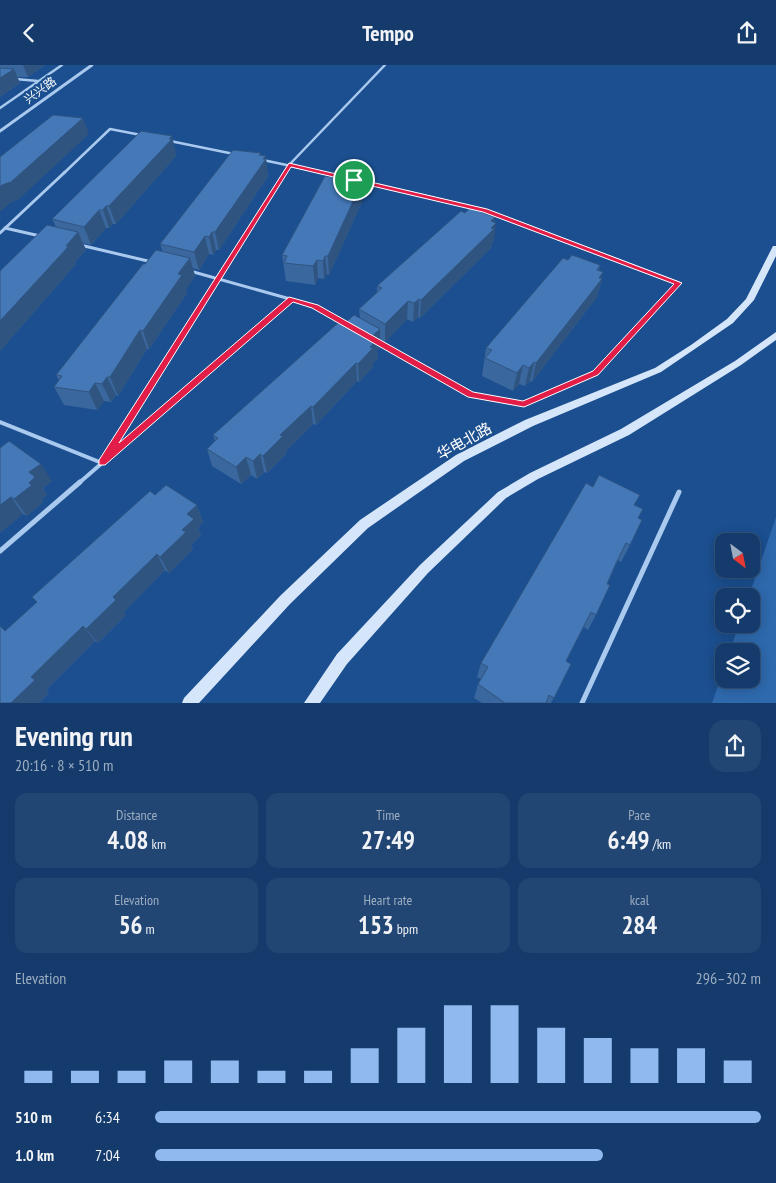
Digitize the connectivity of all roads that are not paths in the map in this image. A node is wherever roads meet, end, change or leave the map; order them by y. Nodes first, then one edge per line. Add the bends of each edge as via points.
1 (62, 65) edge
2 (92, 65) edge
3 (385, 65) edge
4 (9, 79) edge
5 (38, 81) junction
6 (0, 108) edge
7 (0, 131) edge
8 (148, 136) edge
9 (167, 140) edge
10 (242, 155) edge
11 (261, 159) edge
12 (289, 165) junction
13 (336, 176) edge
14 (354, 180) edge
15 (5, 228) junction
16 (0, 233) edge
17 (44, 237) edge
18 (73, 244) edge
19 (776, 248) edge
20 (160, 264) edge
21 (190, 271) dead end
22 (219, 278) junction
23 (291, 299) junction
24 (350, 326) edge
25 (776, 335) edge
26 (376, 341) edge
27 (0, 422) edge
28 (102, 463) junction
29 (679, 492) dead end
30 (0, 551) edge
31 (189, 703) edge
32 (310, 703) edge
33 (582, 703) edge

1 - 5 lane
2 - 7 street, 兴兴路
3 - 12 lane
4 - 5 lane
5 - 6 lane
8 - 15 lane via 110,129
9 - 10 lane
11 - 12 lane
12 - 13 lane
12 - 22 lane
14 - 26 lane via 485,210 679,283 596,373 524,404 471,395
15 - 16 lane
15 - 17 lane
18 - 20 lane
19 - 31 main road, 华电北路 via 750,300 730,321 694,347 658,370 529,423 460,458 364,524 285,600
21 - 22 lane
22 - 23 lane
22 - 28 lane
23 - 24 lane via 315,306
23 - 28 lane
25 - 32 main road via 738,363 625,432 502,495 424,569 342,659
27 - 28 lane
28 - 30 lane
29 - 33 lane

